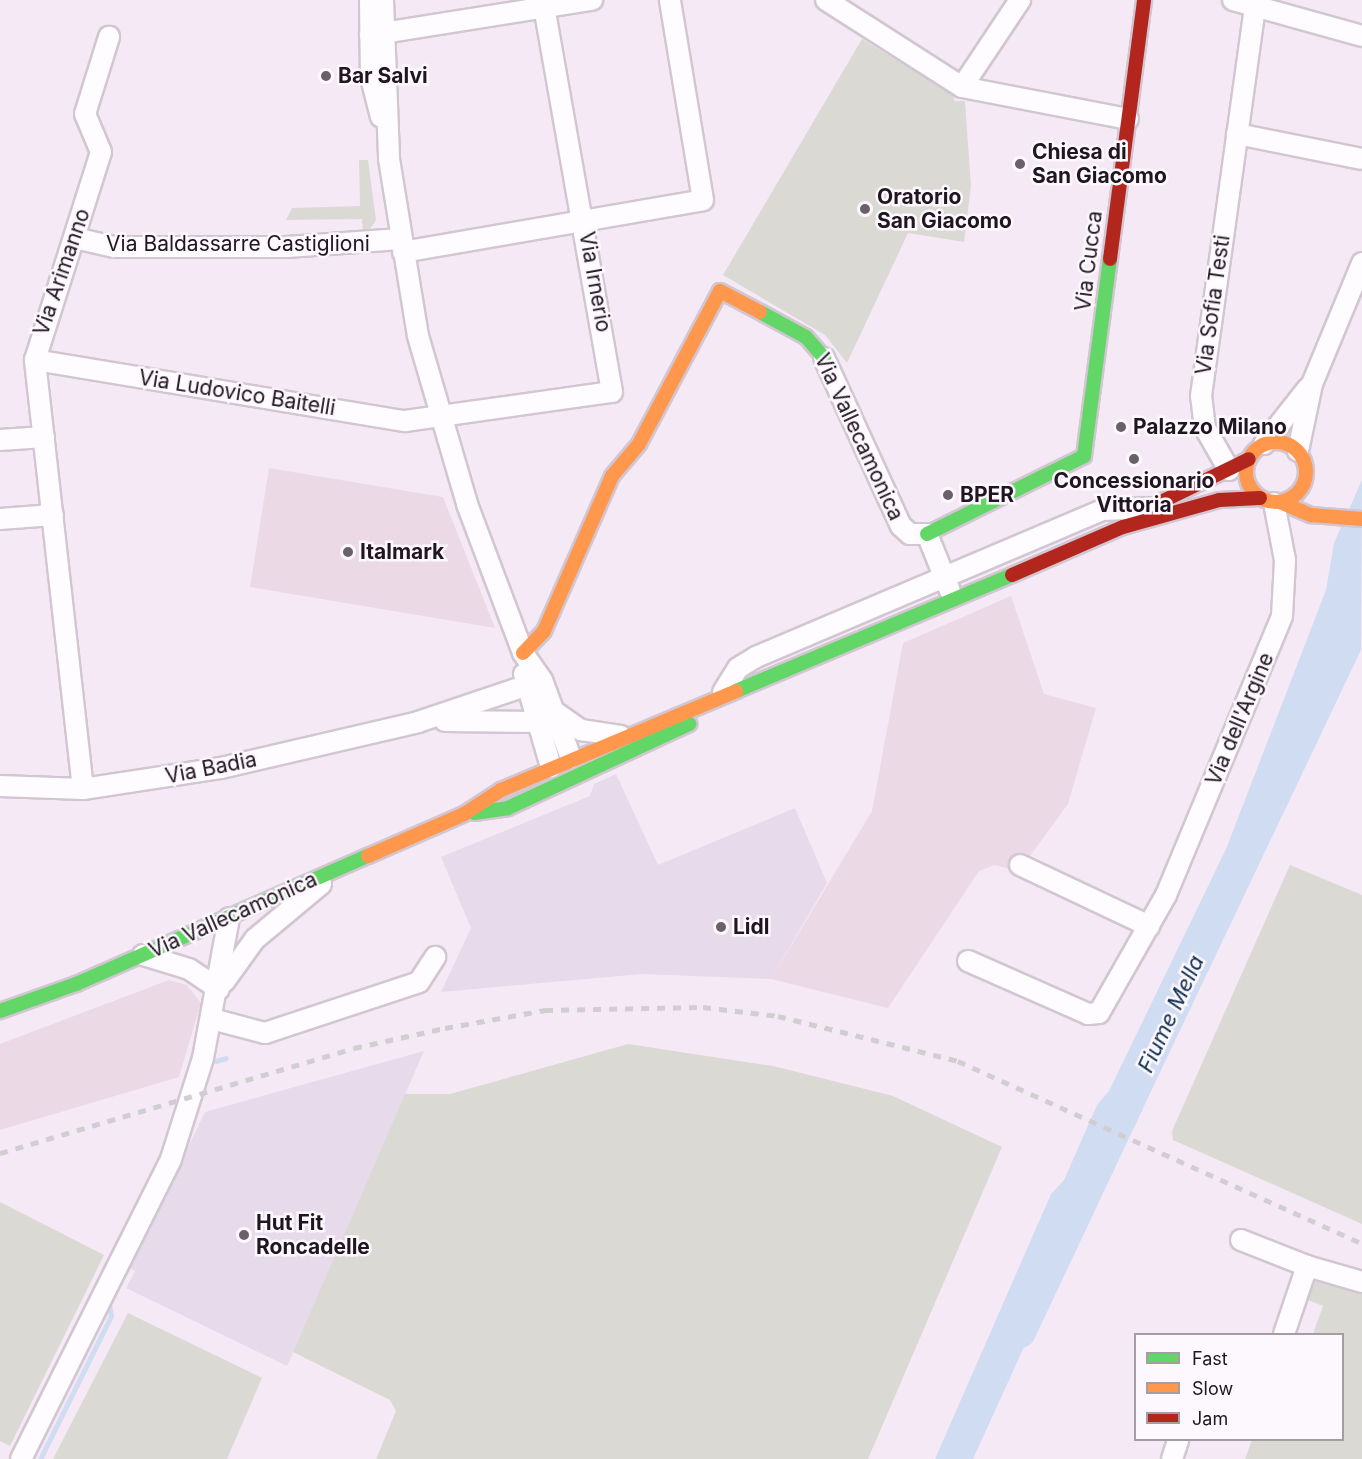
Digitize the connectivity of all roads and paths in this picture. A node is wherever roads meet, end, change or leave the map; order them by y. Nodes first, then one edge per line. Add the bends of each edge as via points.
1 (370, 0) edge
2 (383, 0) edge
3 (592, 0) edge
4 (670, 0) edge
5 (826, 0) edge
6 (1020, 0) edge
7 (1144, 0) edge
8 (1233, 0) edge
9 (1256, 3) edge
10 (544, 4) edge
11 (377, 35) junction
12 (1362, 36) edge
13 (109, 37) dead end
14 (962, 87) junction
15 (1128, 119) junction
16 (1237, 134) junction
17 (1362, 159) edge
18 (584, 222) junction
19 (75, 238) junction
20 (402, 246) junction
21 (1362, 263) edge
22 (824, 358) joint
23 (35, 360) junction
24 (1312, 384) junction
25 (440, 419) junction
26 (44, 437) junction
27 (0, 440) edge
28 (1264, 444) junction
29 (1298, 451) junction
30 (1084, 456) joint
31 (1249, 459) junction
32 (1229, 470) junction
33 (1306, 480) junction
34 (1271, 501) junction
35 (1152, 508) junction
36 (54, 515) junction
37 (1357, 518) edge
38 (0, 519) edge
39 (1123, 527) junction
40 (927, 534) junction
41 (945, 579) junction
42 (954, 600) junction
43 (524, 653) junction
44 (795, 668) junction
45 (525, 686) junction
46 (723, 692) junction
47 (554, 711) junction
48 (418, 722) junction
49 (536, 722) junction
50 (621, 736) junction
51 (572, 758) junction
52 (551, 767) junction
53 (578, 779) junction
54 (0, 786) edge
55 (558, 787) junction
56 (83, 789) junction
57 (464, 814) junction
58 (347, 864) junction
59 (1020, 865) dead end
60 (230, 918) junction
61 (1149, 926) junction
62 (143, 955) junction
63 (435, 957) dead end
64 (968, 961) dead end
65 (219, 989) junction
66 (0, 1011) edge
67 (212, 1019) junction
68 (1241, 1240) dead end
69 (1307, 1266) junction
70 (1362, 1282) edge
71 (1285, 1333) edge
72 (1178, 1441) edge
73 (21, 1459) edge
74 (1172, 1459) edge

1 - 11 street
2 - 11 street
3 - 10 street
4 - 18 street, Via Baldassarre Castiglioni via 703,200
5 - 14 street
6 - 14 street
7 - 15 main road, Via Cucca
8 - 9 street
9 - 12 street
9 - 16 street, Via Sofia Testi
10 - 11 street
10 - 18 street, Via Irnerio
11 - 20 street
13 - 19 street, Via Arimanno via 85,114 101,152
14 - 15 street
15 - 30 main road, Via Cucca
16 - 17 street
16 - 32 street, Via Sofia Testi via 1200,404 1205,428
18 - 20 street, Via Baldassarre Castiglioni
18 - 25 street, Via Irnerio via 614,390
19 - 20 street, Via Baldassarre Castiglioni via 137,247
19 - 23 street, Via Arimanno
20 - 25 street
21 - 24 street
22 - 40 street, Via Vallecamonica via 901,526 910,534
22 - 43 main road, Via Vallecamonica via 806,337 722,290 672,375 639,444 612,476 544,631
23 - 25 street, Via Ludovico Baitelli via 405,421
23 - 26 street, Via Arimanno
24 - 28 street
24 - 29 street
25 - 43 street
26 - 27 street
26 - 36 street, Via Arimanno
28 - 29 main road via 1282,442
28 - 31 main road
29 - 33 main road
30 - 40 main road, Via Vallecamonica
31 - 32 main road, Via Vallecamonica
31 - 34 main road via 1246,476
32 - 35 main road, Via Vallecamonica
33 - 34 main road via 1296,495
33 - 37 main road via 1320,496
34 - 37 main road via 1311,515
34 - 39 main road, Via Vallecamonica via 1219,500
34 - 61 street, Via dell'Argine via 1285,560 1282,616 1256,688
35 - 39 main road, Via Vallecamonica
35 - 41 street, Via Vallecamonica via 1102,510
36 - 38 street
36 - 56 street, Via Arimanno
39 - 42 main road, Via Vallecamonica
40 - 41 street, Via Vallecamonica
41 - 42 street, Via Vallecamonica
41 - 46 street, Via Vallecamonica via 756,657 738,668
42 - 44 main road, Via Vallecamonica
43 - 45 street
43 - 47 street
44 - 46 main road, Via Vallecamonica
44 - 53 main road, Via Vallecamonica
45 - 48 street, Via Badia
45 - 49 street
46 - 50 main road, Via Vallecamonica
47 - 50 street via 581,730
47 - 51 street
48 - 49 street, Via Badia
48 - 56 street, Via Badia via 221,768
49 - 52 street
50 - 51 main road, Via Vallecamonica
51 - 52 main road, Via Vallecamonica
51 - 53 main road
52 - 55 main road
52 - 57 main road, Via Vallecamonica
53 - 55 main road, Via Vallecamonica
54 - 56 street, Via Badia
55 - 57 main road, Via Vallecamonica via 508,808
57 - 58 main road, Via Vallecamonica
58 - 60 main road, Via Vallecamonica
58 - 65 street via 255,939
59 - 61 street
60 - 62 main road, Via Vallecamonica
60 - 65 street
61 - 64 street, Via dell'Argine via 1100,1013 1088,1014
62 - 65 street via 189,969
62 - 66 main road, Via Vallecamonica
63 - 67 street via 419,982 265,1034
65 - 67 street
67 - 73 street via 171,1159
68 - 69 street
69 - 70 street
69 - 71 street
72 - 74 street

